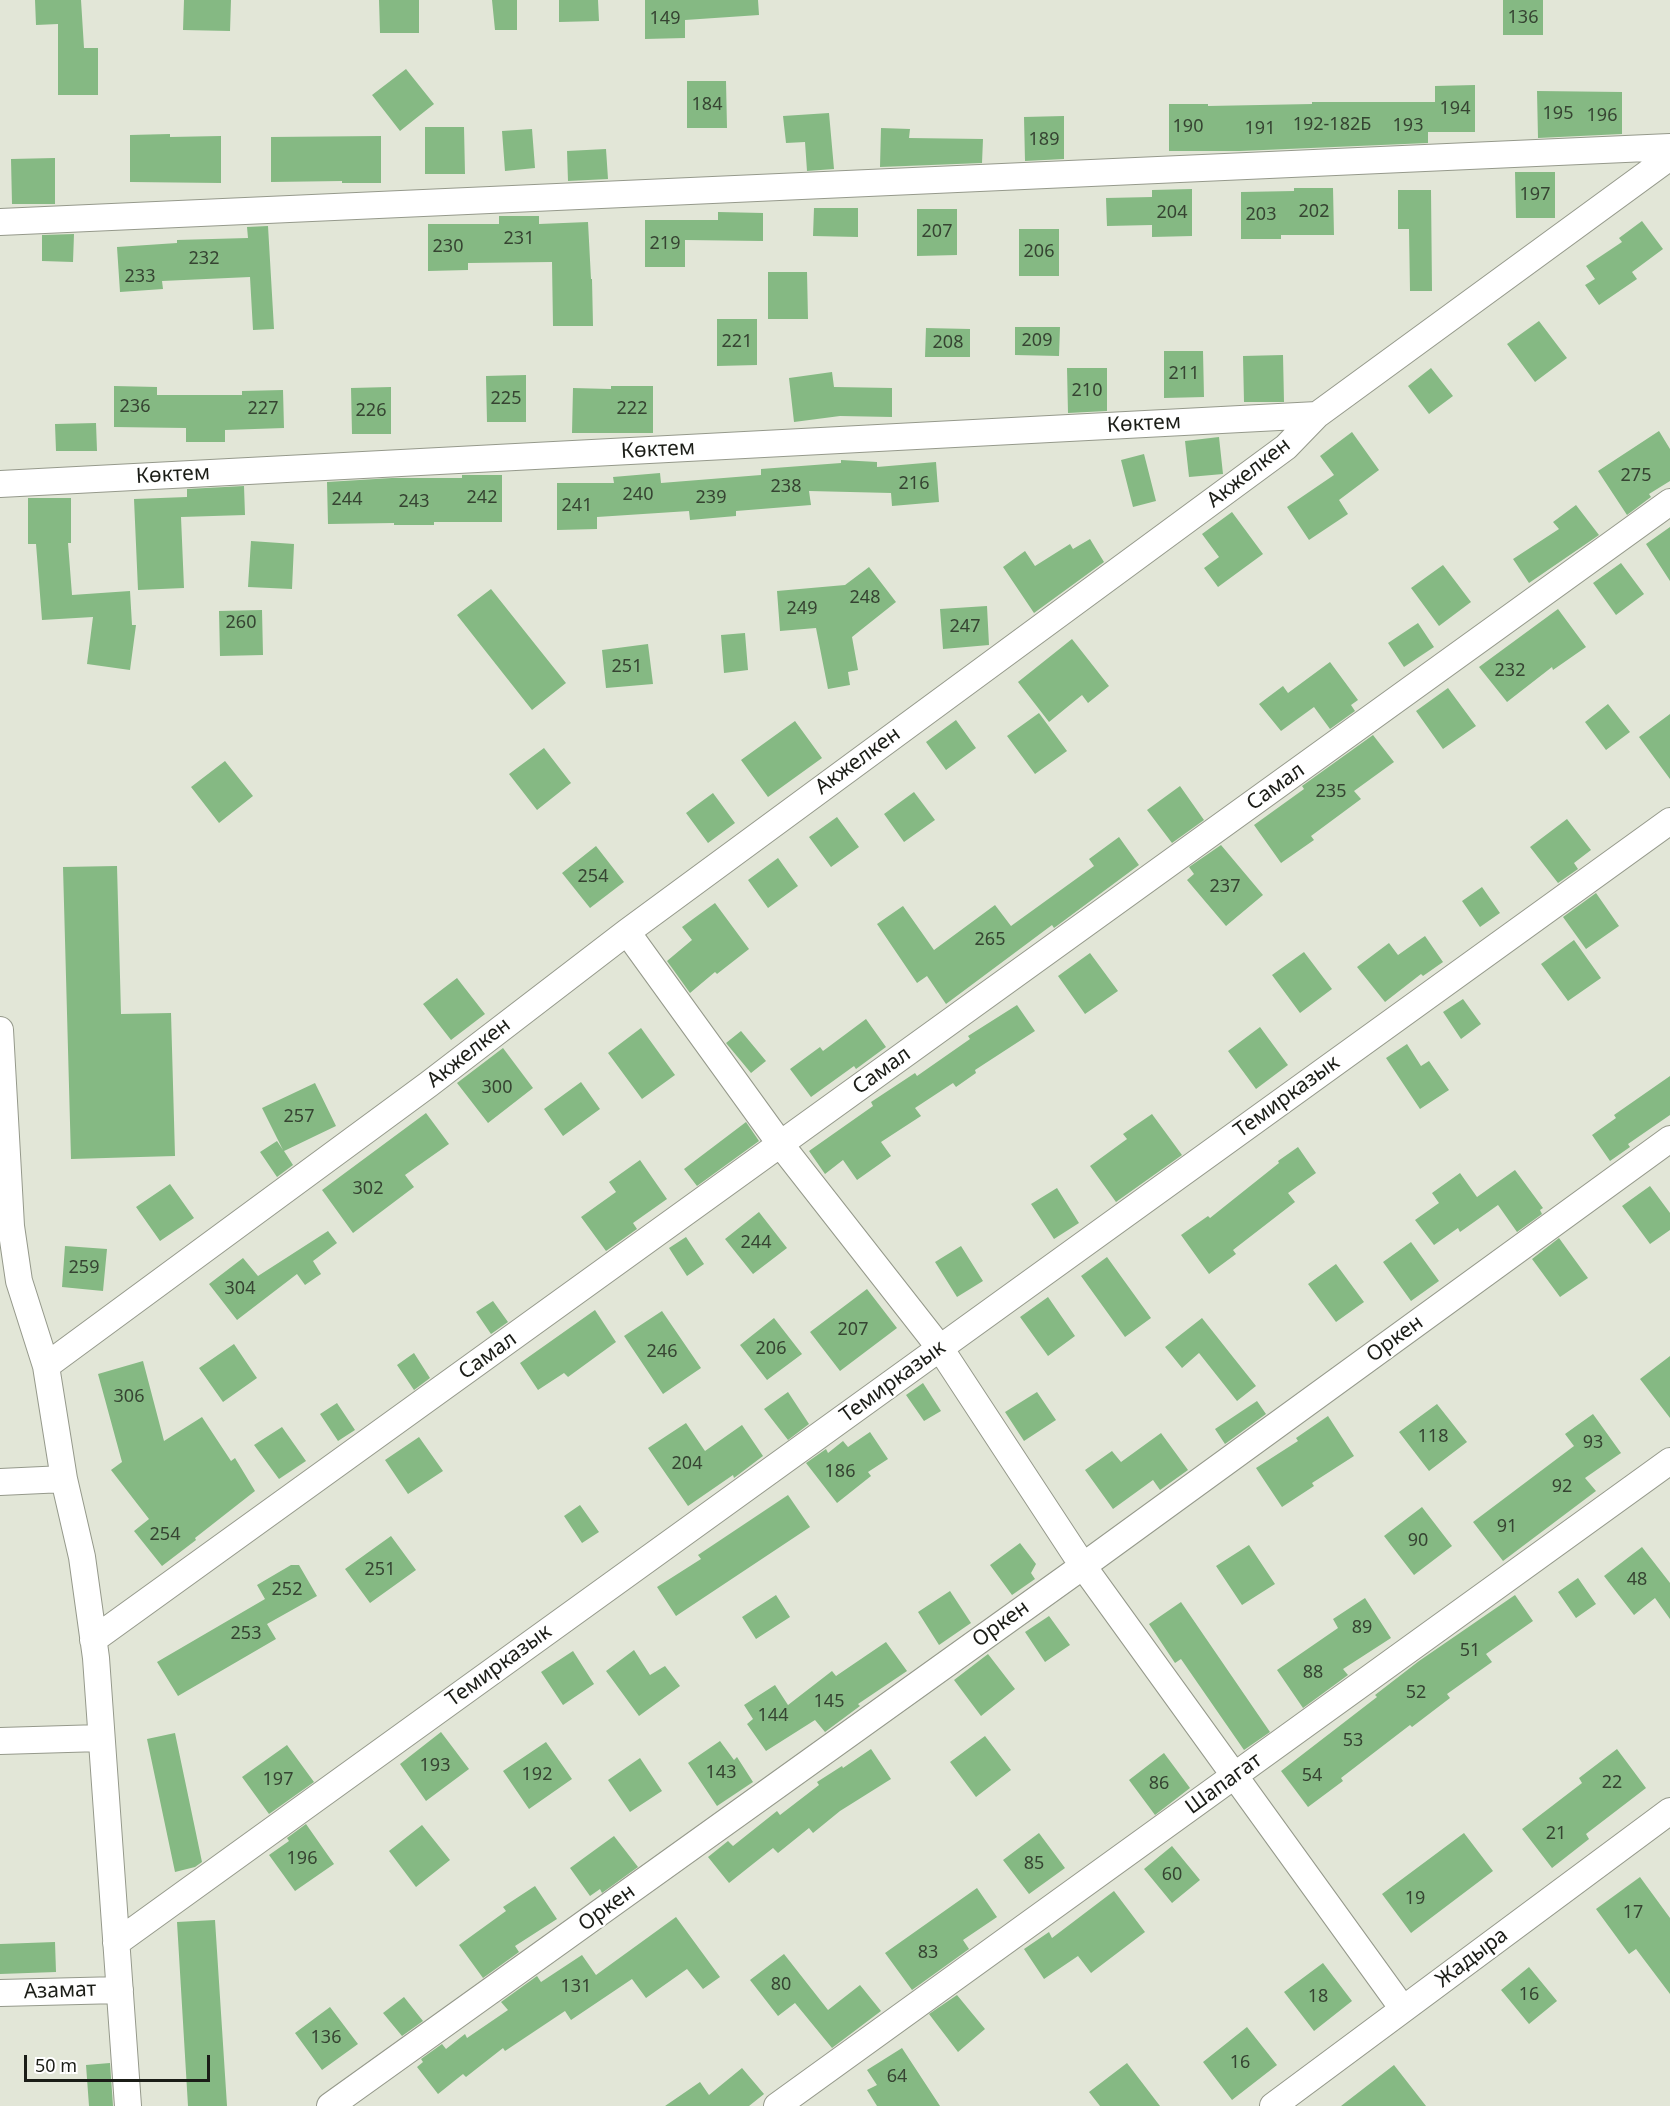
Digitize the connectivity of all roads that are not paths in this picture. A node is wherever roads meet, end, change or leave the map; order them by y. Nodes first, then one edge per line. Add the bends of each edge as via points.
1 (1670, 147) edge
2 (1670, 157) edge
3 (0, 222) edge
4 (1317, 415) junction
5 (0, 484) edge
6 (1670, 502) edge
7 (1670, 821) edge
8 (627, 932) junction
9 (0, 1030) edge
10 (1670, 1139) edge
11 (780, 1145) junction
12 (6, 1227) edge
13 (940, 1348) junction
14 (46, 1366) junction
15 (1670, 1461) edge
16 (64, 1479) junction
17 (0, 1482) edge
18 (1083, 1566) junction
19 (93, 1640) junction
20 (101, 1738) junction
21 (0, 1741) edge
22 (1235, 1776) junction
23 (1670, 1811) edge
24 (116, 1943) junction
25 (120, 1990) junction
26 (0, 1993) edge
27 (1403, 2009) junction
28 (128, 2106) edge
29 (330, 2106) edge
30 (777, 2106) edge
31 (1273, 2106) edge

1 - 3 street
2 - 4 street, Акжелкен
4 - 5 street, Көктем
4 - 8 street, Акжелкен via 1286,447
6 - 11 street, Самал
7 - 13 street, Темирказык
8 - 11 street
8 - 14 street, Акжелкен via 429,1084
9 - 12 street
10 - 18 street, Оркен
11 - 13 street
11 - 19 street, Самал
12 - 14 street
13 - 18 street
13 - 24 street, Темирказык
14 - 16 street
15 - 22 street, Шапагат
16 - 17 street
16 - 19 street via 82,1557
18 - 22 street
18 - 29 street, Оркен
19 - 20 street
20 - 21 street
20 - 24 street
22 - 27 street
22 - 30 street, Шапагат
23 - 27 street, Жадыра
24 - 25 street
25 - 26 street, Азамат
25 - 28 street
27 - 31 street, Жадыра

